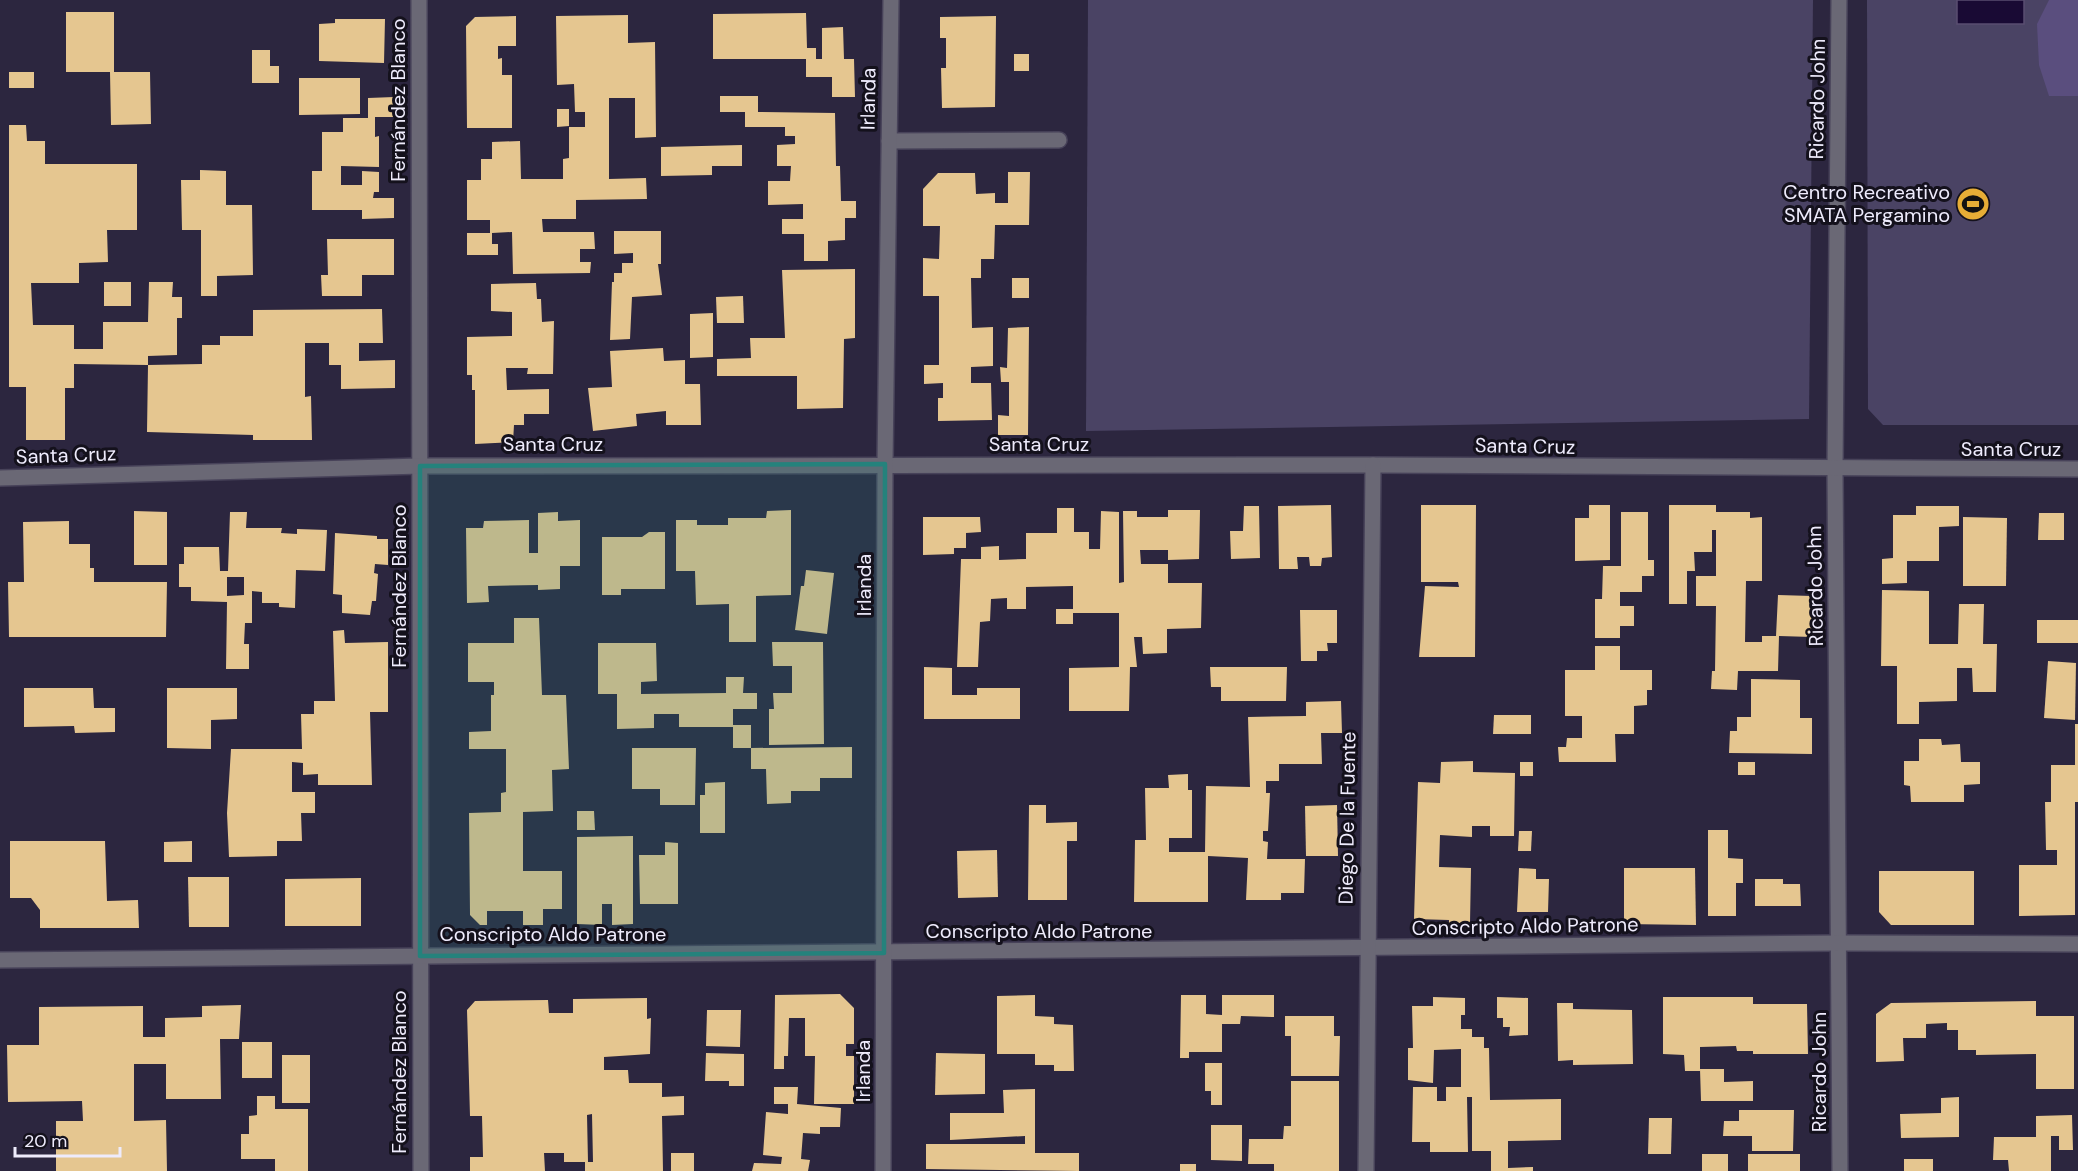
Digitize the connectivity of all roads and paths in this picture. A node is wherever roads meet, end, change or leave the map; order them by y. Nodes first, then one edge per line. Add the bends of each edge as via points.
1 (419, 0) edge
2 (891, 0) edge
3 (1839, 0) edge
4 (1059, 140) dead end
5 (889, 141) junction
6 (885, 464) junction
7 (1373, 465) junction
8 (420, 466) junction
9 (2078, 469) edge
10 (1835, 470) junction
11 (0, 478) edge
12 (1840, 944) junction
13 (2078, 944) edge
14 (1366, 949) junction
15 (884, 953) junction
16 (420, 956) junction
17 (0, 960) edge
18 (421, 1171) edge
19 (883, 1171) edge
20 (1366, 1171) edge
21 (1840, 1171) edge

1 - 8 street, Fernández Blanco
2 - 5 street, Irlanda
3 - 10 street, Ricardo John
4 - 5 street
5 - 6 street, Irlanda
6 - 7 street, Santa Cruz
6 - 8 street, Santa Cruz
6 - 15 street, Irlanda
7 - 10 street, Santa Cruz
7 - 14 street, Diego De la Fuente
8 - 11 street, Santa Cruz
8 - 16 street, Fernández Blanco
9 - 10 street, Santa Cruz
10 - 12 street, Ricardo John
12 - 13 street, Conscripto Aldo Patrone
12 - 14 street, Conscripto Aldo Patrone
12 - 21 street, Ricardo John
14 - 15 street, Conscripto Aldo Patrone
14 - 20 street, Diego De la Fuente
15 - 16 street, Conscripto Aldo Patrone
15 - 19 street, Irlanda
16 - 17 street, Conscripto Aldo Patrone
16 - 18 street, Fernández Blanco

